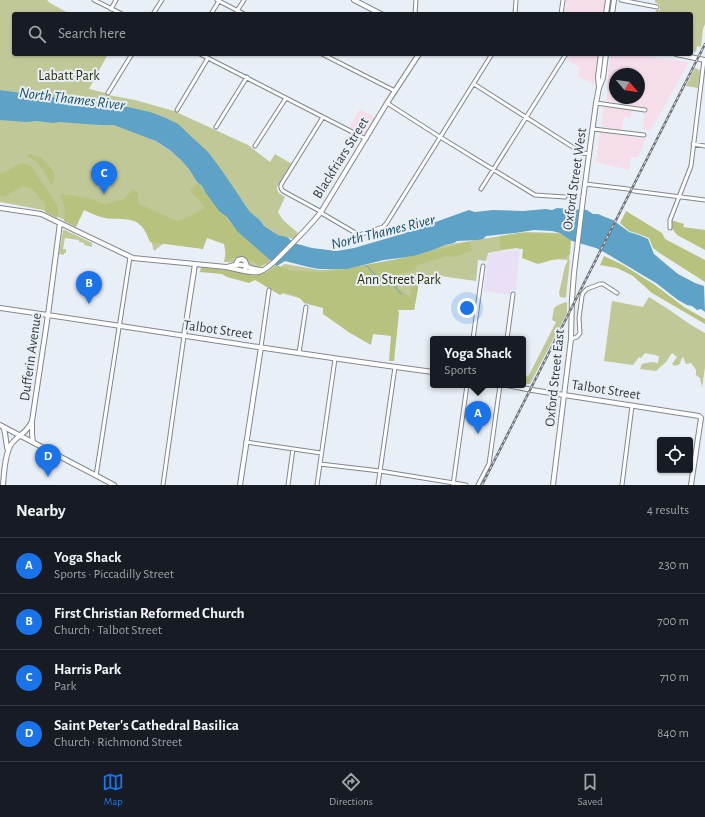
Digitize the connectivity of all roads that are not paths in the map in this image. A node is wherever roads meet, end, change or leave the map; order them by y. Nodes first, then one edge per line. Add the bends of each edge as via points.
1 (94, 0) edge
2 (116, 0) edge
3 (162, 0) edge
4 (218, 0) edge
5 (244, 0) edge
6 (416, 0) edge
7 (516, 0) edge
8 (563, 0) edge
9 (608, 0) edge
10 (614, 0) edge
11 (621, 0) edge
12 (356, 1) edge
13 (657, 7) dead end
14 (111, 9) junction
15 (238, 11) joint
16 (118, 12) edge
17 (154, 12) edge
18 (212, 12) edge
19 (377, 12) edge
20 (415, 12) edge
21 (514, 12) edge
22 (561, 12) edge
23 (606, 12) edge
24 (612, 12) edge
25 (131, 56) edge
26 (204, 56) edge
27 (326, 56) edge
28 (418, 56) edge
29 (491, 56) edge
30 (565, 56) edge
31 (601, 56) edge
32 (606, 56) edge
33 (686, 56) edge
34 (208, 58) junction
35 (705, 60) edge
36 (247, 77) junction
37 (474, 84) junction
38 (599, 88) junction
39 (395, 91) junction
40 (108, 93) dead end
41 (286, 98) junction
42 (596, 103) junction
43 (387, 104) junction
44 (177, 110) dead end
45 (645, 110) dead end
46 (323, 117) junction
47 (527, 117) junction
48 (216, 127) dead end
49 (593, 129) junction
50 (644, 135) dead end
51 (440, 137) junction
52 (366, 139) junction
53 (693, 144) junction
54 (255, 146) dead end
55 (705, 146) edge
56 (589, 154) junction
57 (493, 169) junction
58 (585, 184) junction
59 (480, 189) dead end
60 (565, 197) dead end
61 (679, 197) junction
62 (705, 200) edge
63 (0, 208) edge
64 (321, 212) junction
65 (60, 223) junction
66 (670, 228) dead end
67 (130, 257) junction
68 (195, 264) junction
69 (247, 266) junction
70 (483, 266) dead end
71 (226, 267) junction
72 (263, 270) junction
73 (244, 271) junction
74 (574, 273) joint
75 (269, 290) dead end
76 (617, 293) dead end
77 (513, 294) dead end
78 (306, 307) dead end
79 (0, 308) edge
80 (48, 315) junction
81 (119, 326) junction
82 (184, 336) junction
83 (473, 336) edge
84 (507, 336) edge
85 (571, 339) junction
86 (261, 347) junction
87 (299, 353) junction
88 (335, 359) junction
89 (395, 367) junction
90 (430, 372) edge
91 (467, 388) edge
92 (500, 388) edge
93 (524, 388) edge
94 (565, 395) junction
95 (632, 406) junction
96 (32, 421) junction
97 (1, 426) edge
98 (21, 436) junction
99 (33, 442) junction
100 (246, 442) junction
101 (293, 449) junction
102 (8, 451) junction
103 (321, 453) junction
104 (320, 464) junction
105 (380, 471) junction
106 (96, 476) junction
107 (453, 484) edge
108 (3, 485) edge
109 (114, 485) edge
110 (162, 485) edge
111 (240, 485) edge
112 (288, 485) edge
113 (317, 485) edge
114 (378, 485) edge
115 (466, 485) edge
116 (478, 485) edge
117 (553, 485) edge
118 (622, 485) edge
119 (691, 485) edge

1 - 14 street
2 - 14 street
3 - 17 street
4 - 15 street
4 - 18 street
5 - 15 street
6 - 20 street
7 - 21 street
8 - 22 street
9 - 23 street
10 - 24 street
11 - 13 street
12 - 19 street
14 - 16 street
25 - 40 street
26 - 34 street
27 - 39 street
28 - 39 street, Blackfriars Street
29 - 37 street
30 - 47 street
31 - 38 street, Oxford Street West
32 - 38 street, Oxford Street West
33 - 35 street
34 - 36 street
34 - 44 street
35 - 53 street
36 - 41 street
36 - 48 street
37 - 47 street
37 - 51 street
38 - 42 street, Oxford Street West
39 - 43 street, Blackfriars Street
41 - 46 street
41 - 54 street
42 - 45 street
42 - 49 street, Oxford Street West
43 - 51 street
43 - 52 street, Blackfriars Street
46 - 52 street
46 - 64 street via 280,187
47 - 56 street
47 - 57 street
49 - 50 street
49 - 56 street, Oxford Street West
51 - 57 street
51 - 64 street via 383,227 359,235
52 - 64 street, Blackfriars Street
53 - 55 street
53 - 61 street via 691,166
56 - 58 street, Oxford Street West
57 - 59 street
57 - 60 street via 535,195
58 - 61 street
58 - 74 street, Oxford Street West
61 - 62 street
61 - 66 street via 670,220
63 - 65 street via 39,214
64 - 72 street, Blackfriars Street via 307,229
65 - 67 street
65 - 80 street, Dufferin Avenue
67 - 68 street
67 - 81 street
68 - 71 street
68 - 82 street
69 - 71 street via 242,259
69 - 72 street
69 - 73 street
70 - 83 street
71 - 73 street
72 - 73 street via 257,273
74 - 85 street, Oxford Street East
75 - 86 street
76 - 85 street via 603,284 584,291 580,333
77 - 84 street
78 - 87 street
79 - 80 street, Talbot Street
80 - 81 street, Talbot Street
80 - 96 street, Dufferin Avenue
81 - 82 street, Talbot Street
81 - 106 street
82 - 86 street, Talbot Street
82 - 110 street
85 - 94 street, Oxford Street East
86 - 87 street, Talbot Street
86 - 100 street
87 - 88 street, Talbot Street
88 - 89 street, Talbot Street
88 - 103 street
89 - 90 street, Talbot Street
89 - 105 street
91 - 107 street
92 - 116 street via 489,464
93 - 94 street, Talbot Street
94 - 95 street, Talbot Street
94 - 117 street, Oxford Street East
95 - 118 street
95 - 119 street, Talbot Street via 701,418
96 - 98 street, Dufferin Avenue
96 - 99 street
97 - 98 street
97 - 102 street via 7,439
98 - 99 street
98 - 102 street, Dufferin Avenue via 13,442
99 - 106 street
100 - 101 street
100 - 111 street
101 - 103 street
101 - 112 street
102 - 108 street
103 - 104 street
104 - 105 street
104 - 113 street
105 - 107 street
105 - 114 street
106 - 109 street
107 - 115 street

